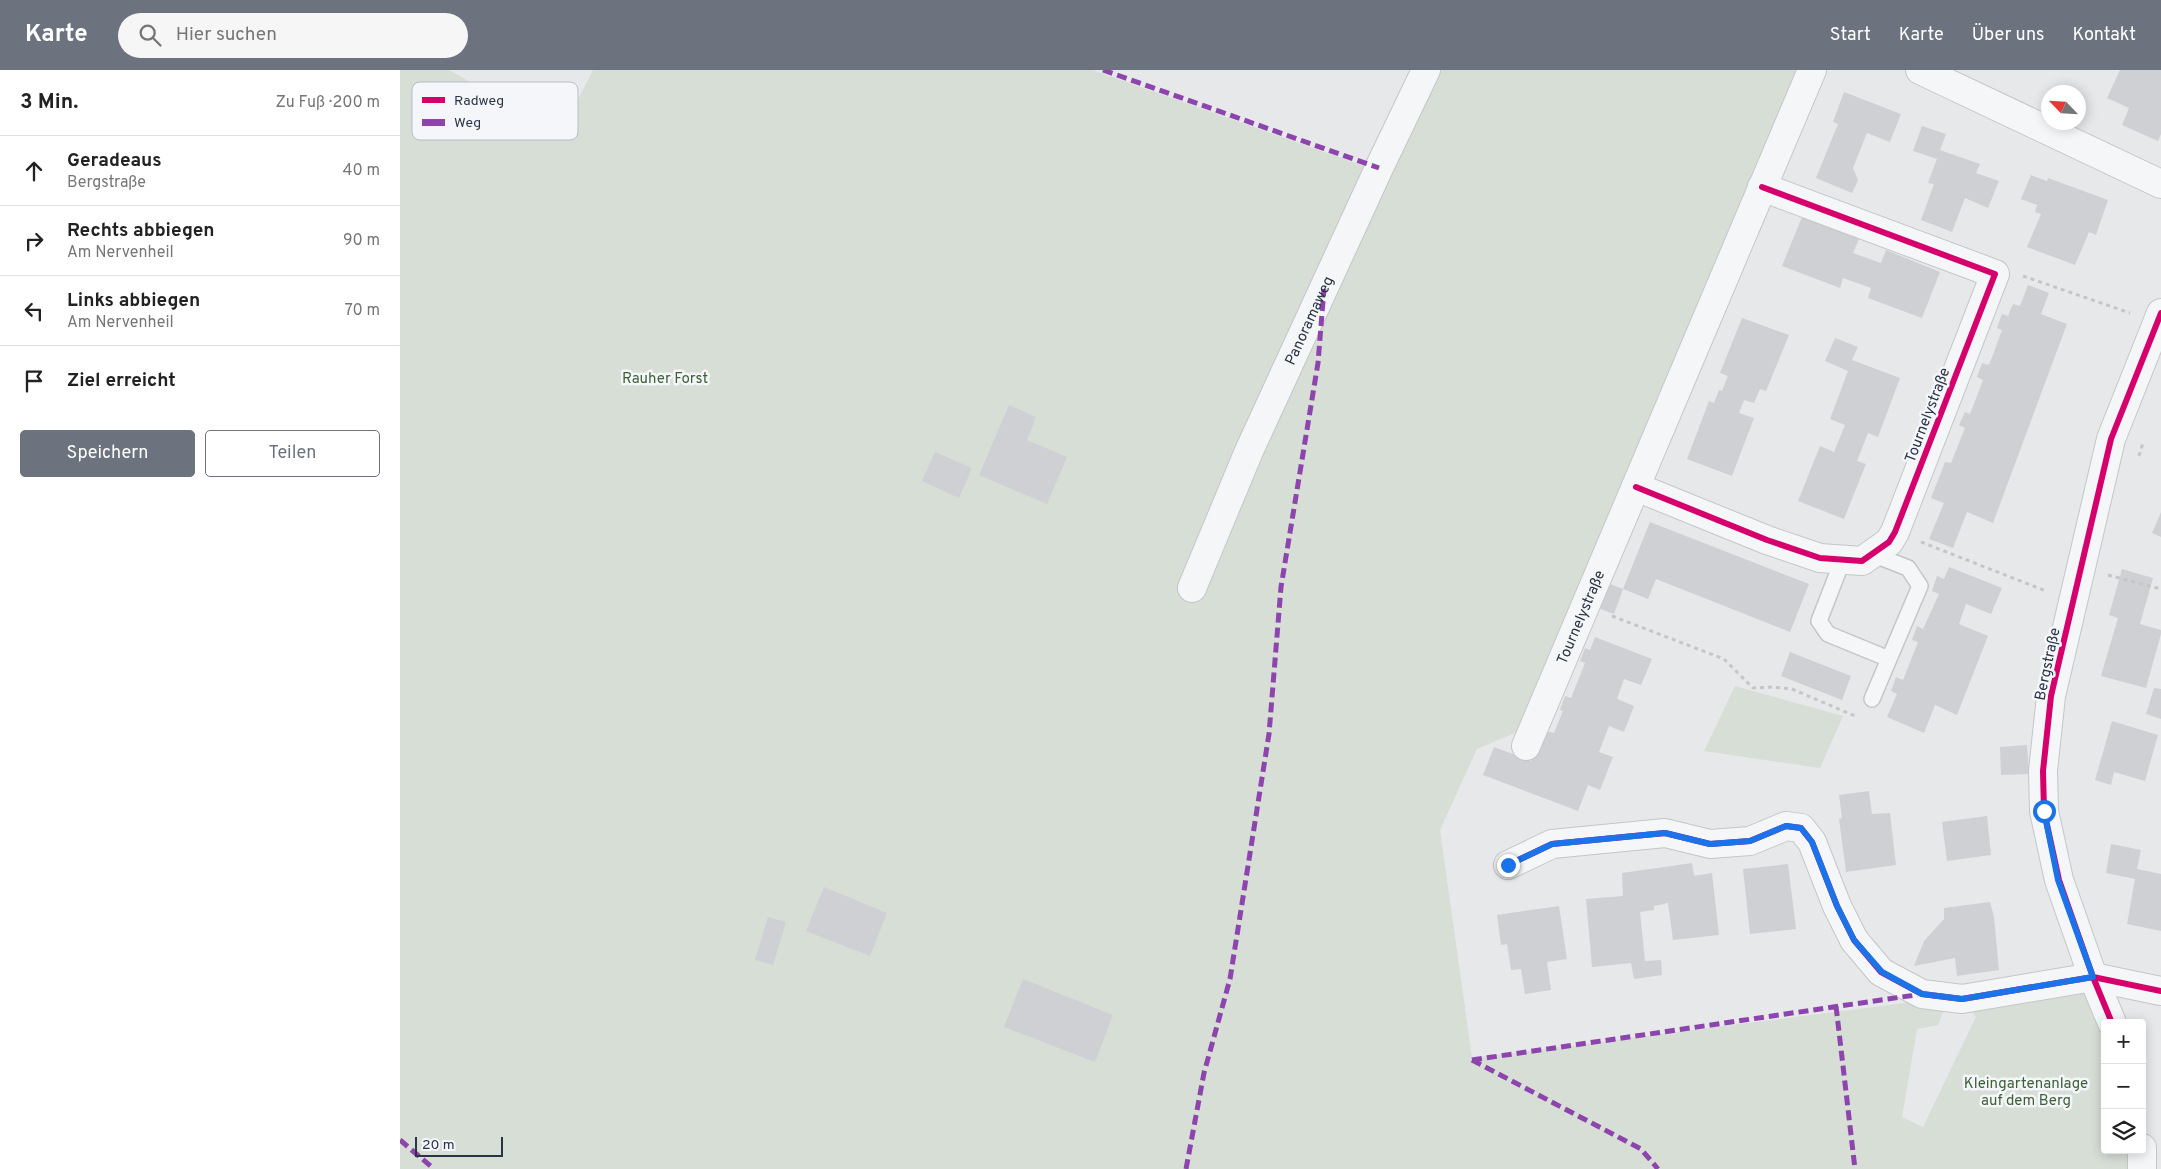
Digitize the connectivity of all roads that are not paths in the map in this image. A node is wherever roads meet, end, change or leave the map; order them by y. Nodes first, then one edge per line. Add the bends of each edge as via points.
1 (1426, 70) edge
2 (1812, 70) edge
3 (1920, 70) edge
4 (2161, 184) edge
5 (1762, 187) junction
6 (2161, 313) edge
7 (1636, 488) junction
8 (1872, 554) junction
9 (1843, 560) junction
10 (1191, 576) dead end
11 (1889, 659) junction
12 (1872, 699) road end
13 (1526, 746) dead end
14 (1508, 865) dead end
15 (2093, 977) junction
16 (2161, 991) edge
17 (2110, 1019) edge
18 (2142, 1154) edge
19 (2142, 1169) edge

1 - 10 street, Panoramaweg
2 - 5 street, Tournelystraße
3 - 4 street
5 - 7 street, Tournelystraße
5 - 8 street, Tournelystraße via 1995,274 1895,532 1889,542
6 - 15 street, Bergstraße via 2111,439 2051,696 2043,772 2044,811 2058,880
7 - 9 street, Tournelystraße via 1767,540 1820,558
7 - 13 street, Tournelystraße
8 - 9 street, Tournelystraße via 1862,561
8 - 11 lane via 1908,568 1920,586
9 - 11 lane via 1819,621 1828,634
11 - 12 lane
14 - 15 street via 1552,844 1665,833 1710,844 1750,841 1786,826 1801,828 1812,842 1854,940 1882,972 1922,994 1962,999
15 - 16 street
15 - 17 street, Bergstraße
18 - 19 street

